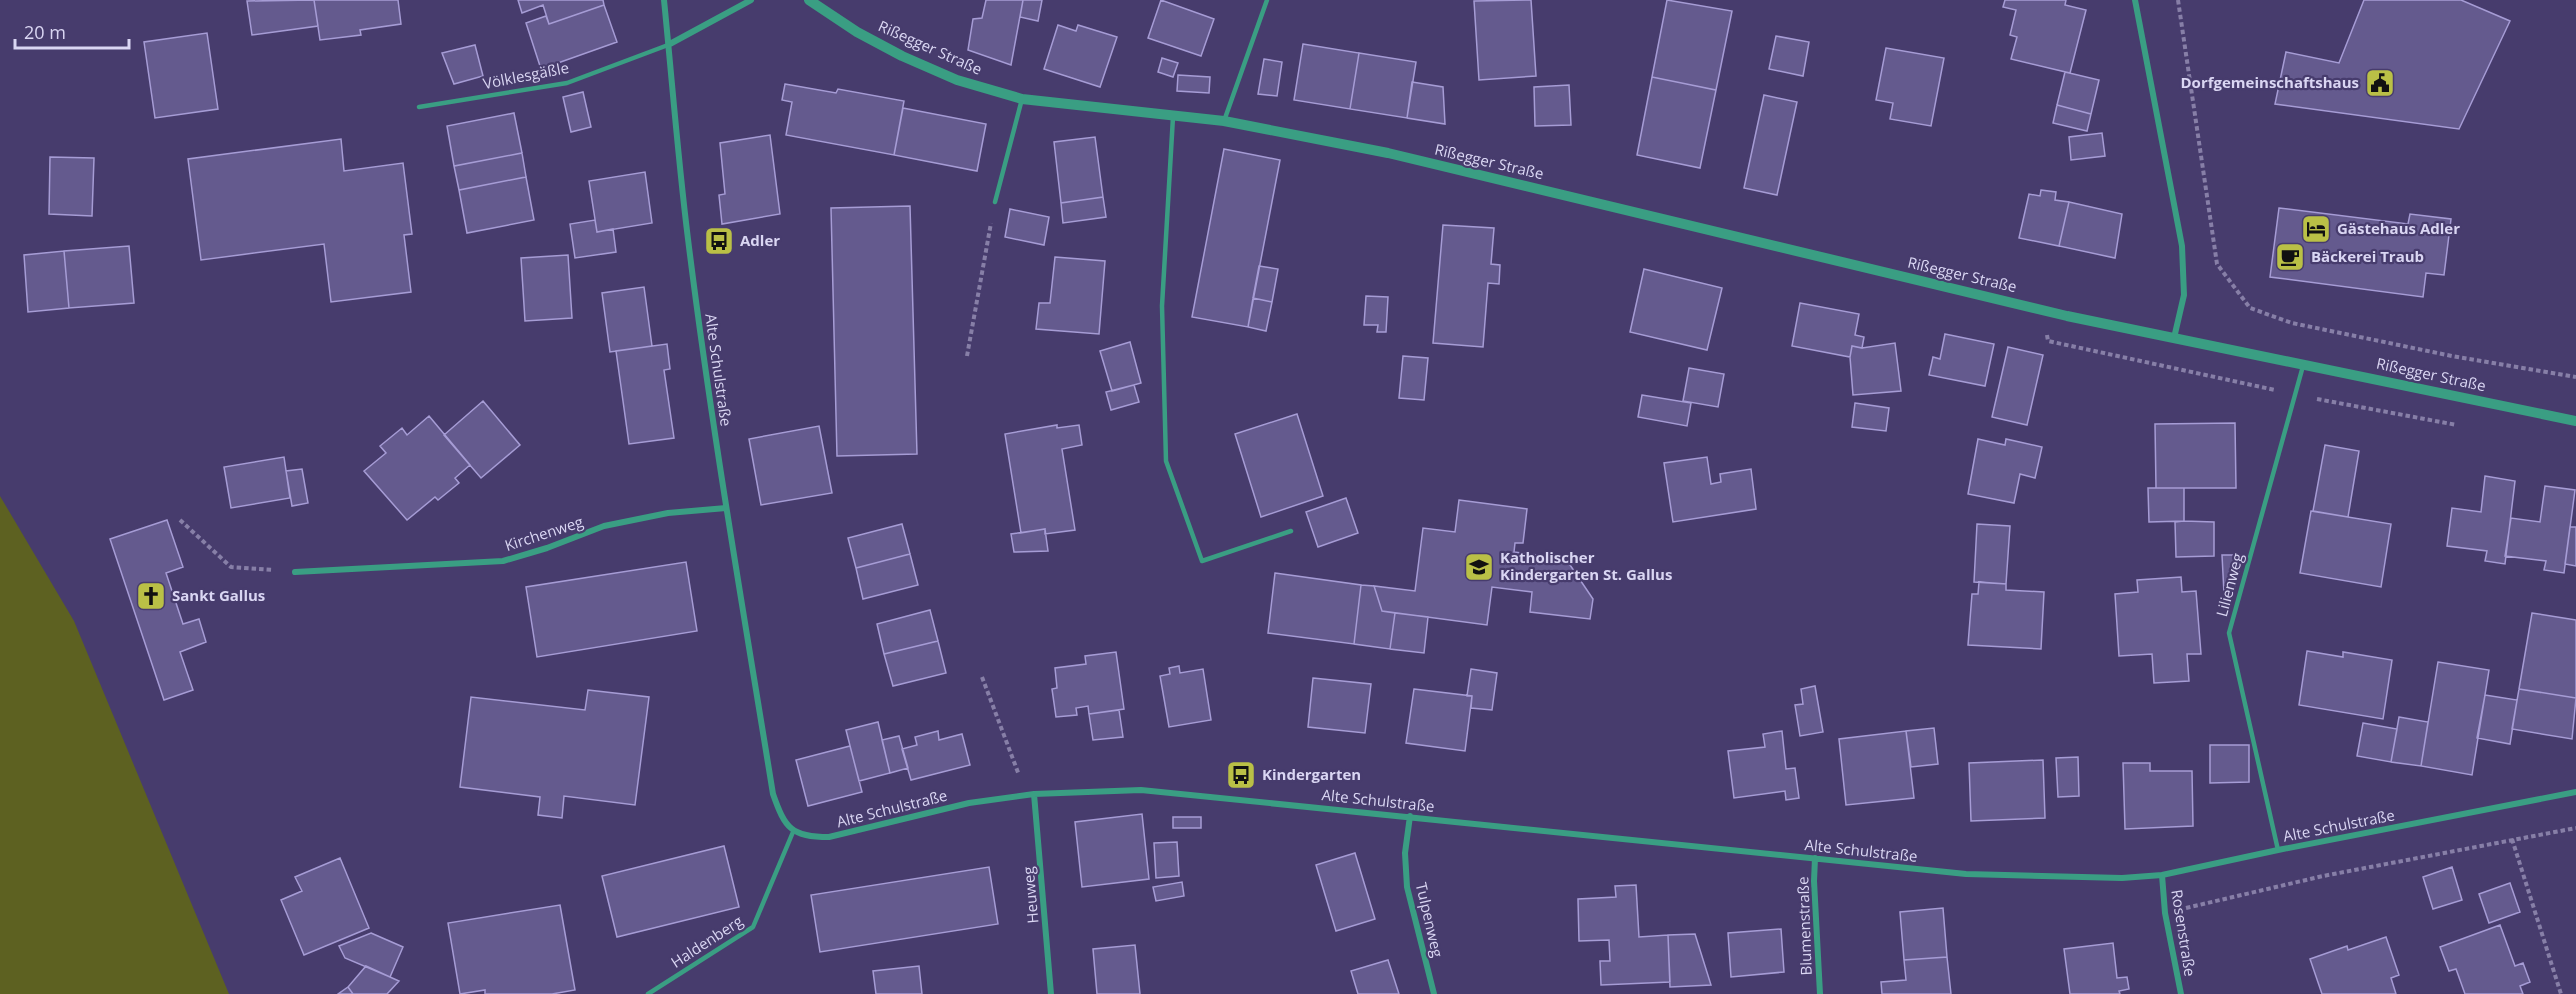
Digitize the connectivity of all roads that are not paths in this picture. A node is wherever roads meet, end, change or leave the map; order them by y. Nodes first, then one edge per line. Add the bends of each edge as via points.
1 (664, 0) edge
2 (751, 0) edge
3 (809, 0) edge
4 (1267, 0) edge
5 (2135, 0) edge
6 (668, 45) junction
7 (1022, 99) junction
8 (419, 107) dead end
9 (1173, 117) junction
10 (1224, 121) junction
11 (995, 202) road end
12 (2174, 338) junction
13 (2304, 363) junction
14 (2576, 421) edge
15 (726, 508) junction
16 (1291, 531) dead end
17 (296, 572) road end
18 (2576, 792) edge
19 (1031, 796) junction
20 (1410, 816) junction
21 (793, 832) junction
22 (2278, 850) junction
23 (1815, 858) junction
24 (2162, 875) junction
25 (648, 994) edge
26 (1051, 994) edge
27 (1434, 994) edge
28 (1820, 994) edge
29 (2181, 994) edge

1 - 6 street, Alte Schulstraße
2 - 6 street
3 - 7 street, Rißegger Straße via 856,32 902,56 957,80
4 - 10 lane
5 - 12 street via 2182,246 2184,295
6 - 8 lane, Völklesgäßle via 567,83
6 - 15 street, Alte Schulstraße via 688,240
7 - 9 street, Rißegger Straße
7 - 11 lane
9 - 10 street, Rißegger Straße
9 - 16 lane via 1162,306 1166,461 1202,561
10 - 12 street, Rißegger Straße via 1388,153
12 - 13 street, Rißegger Straße
13 - 14 street, Rißegger Straße
13 - 22 lane, Lilienweg via 2229,633
15 - 17 street, Kirchenweg via 668,513 604,526 503,561
15 - 21 street, Alte Schulstraße via 773,794 780,815
18 - 22 street, Alte Schulstraße
19 - 20 street, Alte Schulstraße via 1142,790
19 - 21 street, Alte Schulstraße via 969,803 829,837 807,837
19 - 26 street, Heuweg
20 - 23 street, Alte Schulstraße
20 - 27 street, Tulpenweg via 1405,853 1407,887
21 - 25 lane, Haldenberg via 753,927
22 - 24 street, Alte Schulstraße
23 - 24 street, Alte Schulstraße via 1966,874 2122,878
23 - 28 street, Blumenstraße
24 - 29 street, Rosenstraße via 2165,913

